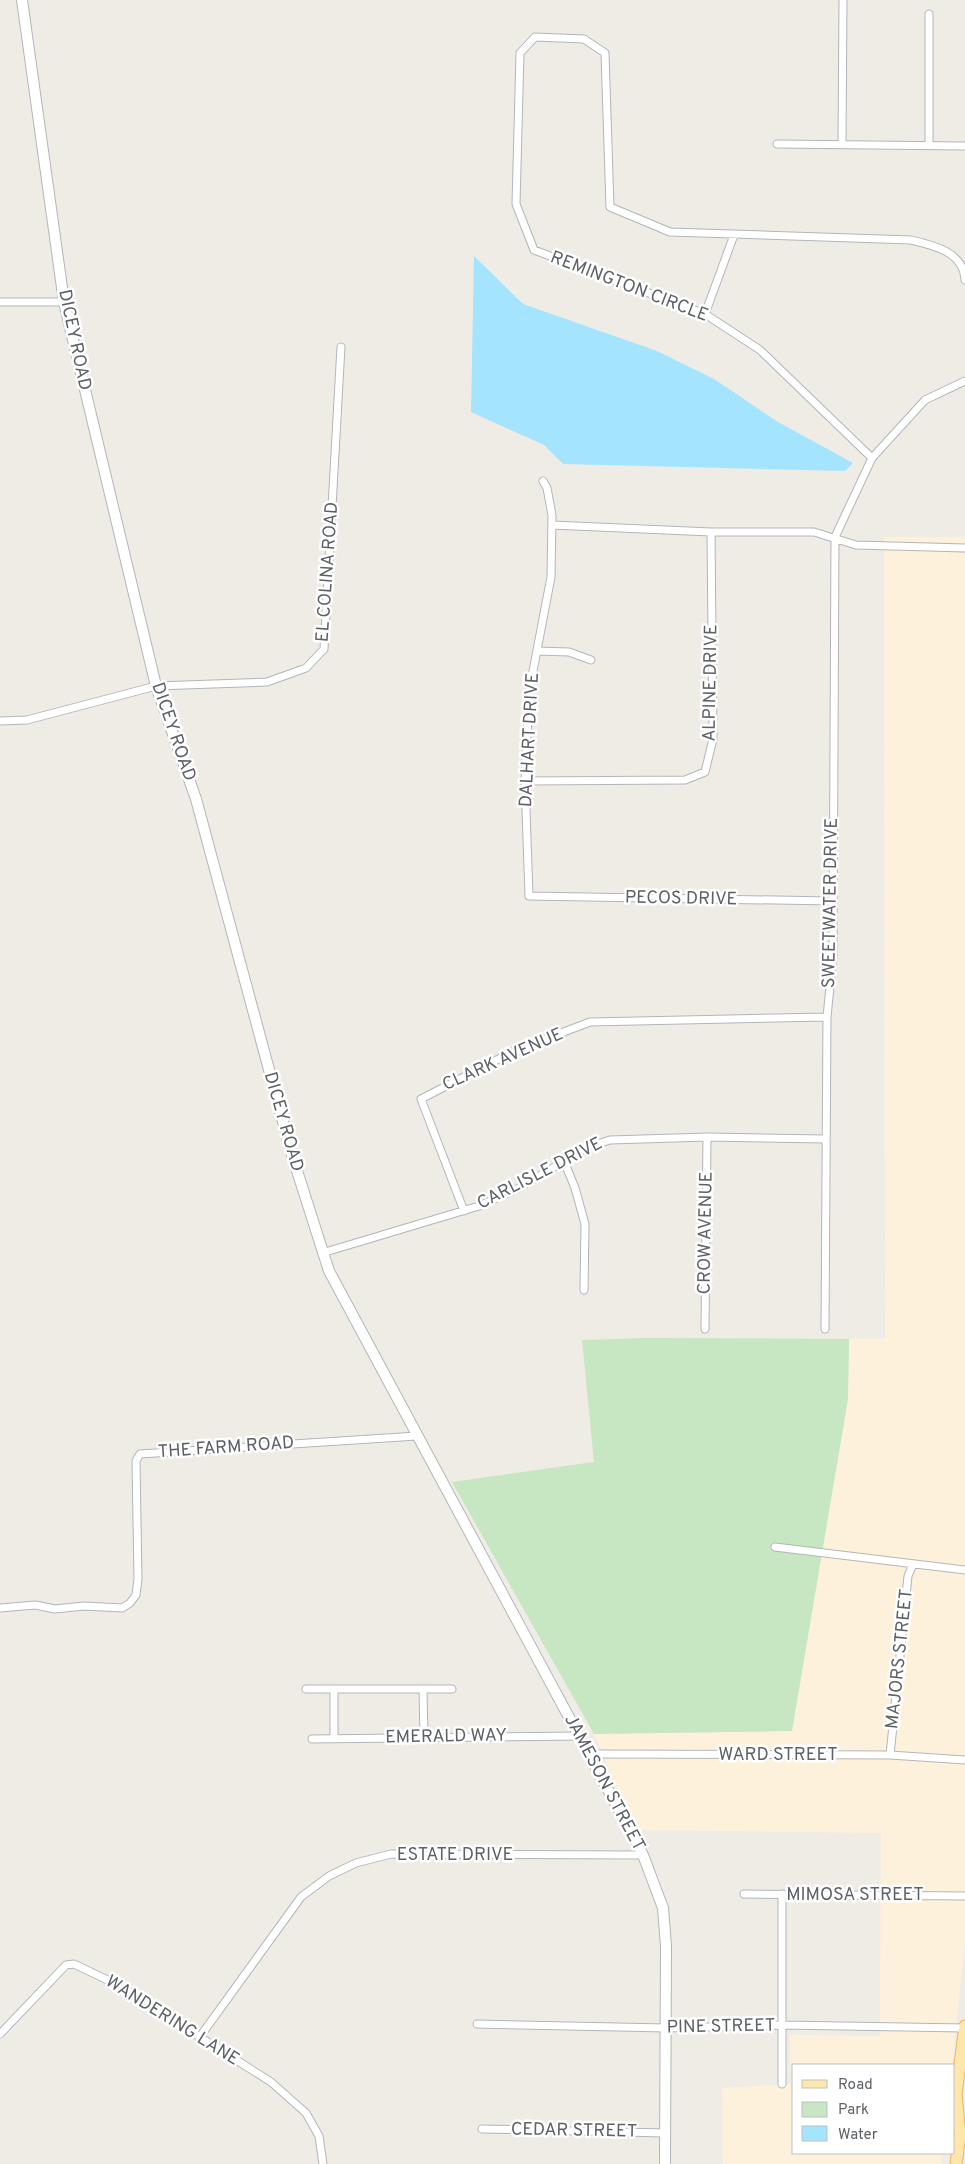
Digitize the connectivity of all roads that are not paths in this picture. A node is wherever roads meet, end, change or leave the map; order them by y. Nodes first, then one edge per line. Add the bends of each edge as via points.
1 (22, 0) edge
2 (843, 1) dead end
3 (929, 14) dead end
4 (777, 144) dead end
5 (842, 144) junction
6 (929, 145) junction
7 (965, 146) edge
8 (734, 234) junction
9 (965, 280) edge
10 (0, 302) edge
11 (64, 302) junction
12 (705, 314) junction
13 (341, 347) dead end
14 (965, 381) edge
15 (872, 458) junction
16 (543, 481) dead end
17 (552, 525) junction
18 (711, 532) junction
19 (834, 537) junction
20 (965, 548) edge
21 (536, 651) junction
22 (590, 660) dead end
23 (156, 686) junction
24 (0, 721) edge
25 (525, 780) junction
26 (529, 896) joint
27 (832, 901) junction
28 (827, 1017) junction
29 (707, 1136) junction
30 (825, 1139) junction
31 (564, 1161) junction
32 (464, 1211) junction
33 (322, 1253) junction
34 (584, 1290) dead end
35 (705, 1329) dead end
36 (825, 1329) dead end
37 (417, 1436) junction
38 (775, 1547) dead end
39 (913, 1564) junction
40 (965, 1570) edge
41 (0, 1608) edge
42 (306, 1689) dead end
43 (334, 1689) junction
44 (423, 1689) junction
45 (452, 1689) dead end
46 (579, 1736) junction
47 (424, 1737) junction
48 (312, 1738) dead end
49 (334, 1738) junction
50 (590, 1754) junction
51 (890, 1755) junction
52 (965, 1760) edge
53 (643, 1855) junction
54 (744, 1894) dead end
55 (782, 1894) junction
56 (965, 1896) edge
57 (477, 2024) dead end
58 (782, 2025) junction
59 (965, 2027) edge
60 (666, 2028) junction
61 (0, 2034) edge
62 (199, 2038) junction
63 (782, 2084) dead end
64 (965, 2121) edge
65 (482, 2129) dead end
66 (666, 2133) junction
67 (960, 2135) junction
68 (323, 2164) edge
69 (664, 2164) edge
70 (956, 2164) edge

1 - 11 street, DICEY ROAD
2 - 5 street
3 - 6 street
4 - 5 street
5 - 6 street
6 - 7 street
8 - 9 street, REMINGTON CIRCLE via 911,240 936,245 954,256 965,271
8 - 12 street
8 - 12 street, REMINGTON CIRCLE via 670,232 610,207 604,53 584,39 535,37 520,53 516,204 534,250
10 - 11 street
11 - 23 street, DICEY ROAD
12 - 15 street, REMINGTON CIRCLE via 760,350
13 - 23 street, EL COLINA ROAD via 324,649 306,668 267,682
14 - 15 street, SWEETWATER DRIVE via 925,400
15 - 19 street, SWEETWATER DRIVE
16 - 17 street, DALHART DRIVE via 547,488
17 - 18 street
17 - 21 street, DALHART DRIVE via 551,577
18 - 19 street via 814,532
18 - 25 street, ALPINE DRIVE via 713,739 705,772 685,780
19 - 20 street via 856,545
19 - 27 street, SWEETWATER DRIVE
21 - 22 street via 569,652
21 - 25 street, DALHART DRIVE via 529,692
23 - 24 street, EL COLINA ROAD via 27,720
23 - 33 street, DICEY ROAD via 196,799 292,1155
25 - 26 street, DALHART DRIVE
26 - 27 street, PECOS DRIVE
27 - 28 street, SWEETWATER DRIVE via 833,956
28 - 30 street, SWEETWATER DRIVE
28 - 32 street, CLARK AVENUE via 590,1022 516,1050 421,1099
29 - 30 street, CARLISLE DRIVE
29 - 31 street, CARLISLE DRIVE via 610,1140 588,1146
29 - 35 street, CROW AVENUE
30 - 36 street, SWEETWATER DRIVE
31 - 32 street, CARLISLE DRIVE via 517,1189
31 - 34 street via 585,1224
32 - 33 street, CARLISLE DRIVE
33 - 37 street, DICEY ROAD
37 - 41 street, THE FARM ROAD via 140,1454 136,1461 138,1579 136,1594 130,1603 115,1609 35,1605
37 - 46 street, JAMESON STREET
38 - 39 street
39 - 40 street
39 - 51 street, MAJORS STREET via 908,1576
42 - 43 street
43 - 44 street
43 - 49 street
44 - 45 street
44 - 47 street
46 - 47 street, EMERALD WAY
46 - 50 street, JAMESON STREET
47 - 49 street, EMERALD WAY
48 - 49 street, EMERALD WAY
50 - 51 street, WARD STREET
50 - 53 street, JAMESON STREET
51 - 52 street, WARD STREET
53 - 60 street, JAMESON STREET via 663,1908
53 - 62 street, ESTATE DRIVE via 391,1854 356,1864 328,1876 301,1898
54 - 55 street, MIMOSA STREET
55 - 56 street, MIMOSA STREET
55 - 58 street
57 - 60 street, PINE STREET
58 - 59 street, PINE STREET
58 - 60 street, PINE STREET
58 - 63 street
59 - 67 main road via 956,2094
60 - 66 street, JAMESON STREET
61 - 62 street, WANDERING LANE via 66,1965 74,1964 118,1985
62 - 68 street, WANDERING LANE via 271,2082 306,2113 319,2136
64 - 67 main road
65 - 66 street, CEDAR STREET
66 - 69 street, JAMESON STREET
67 - 70 main road

